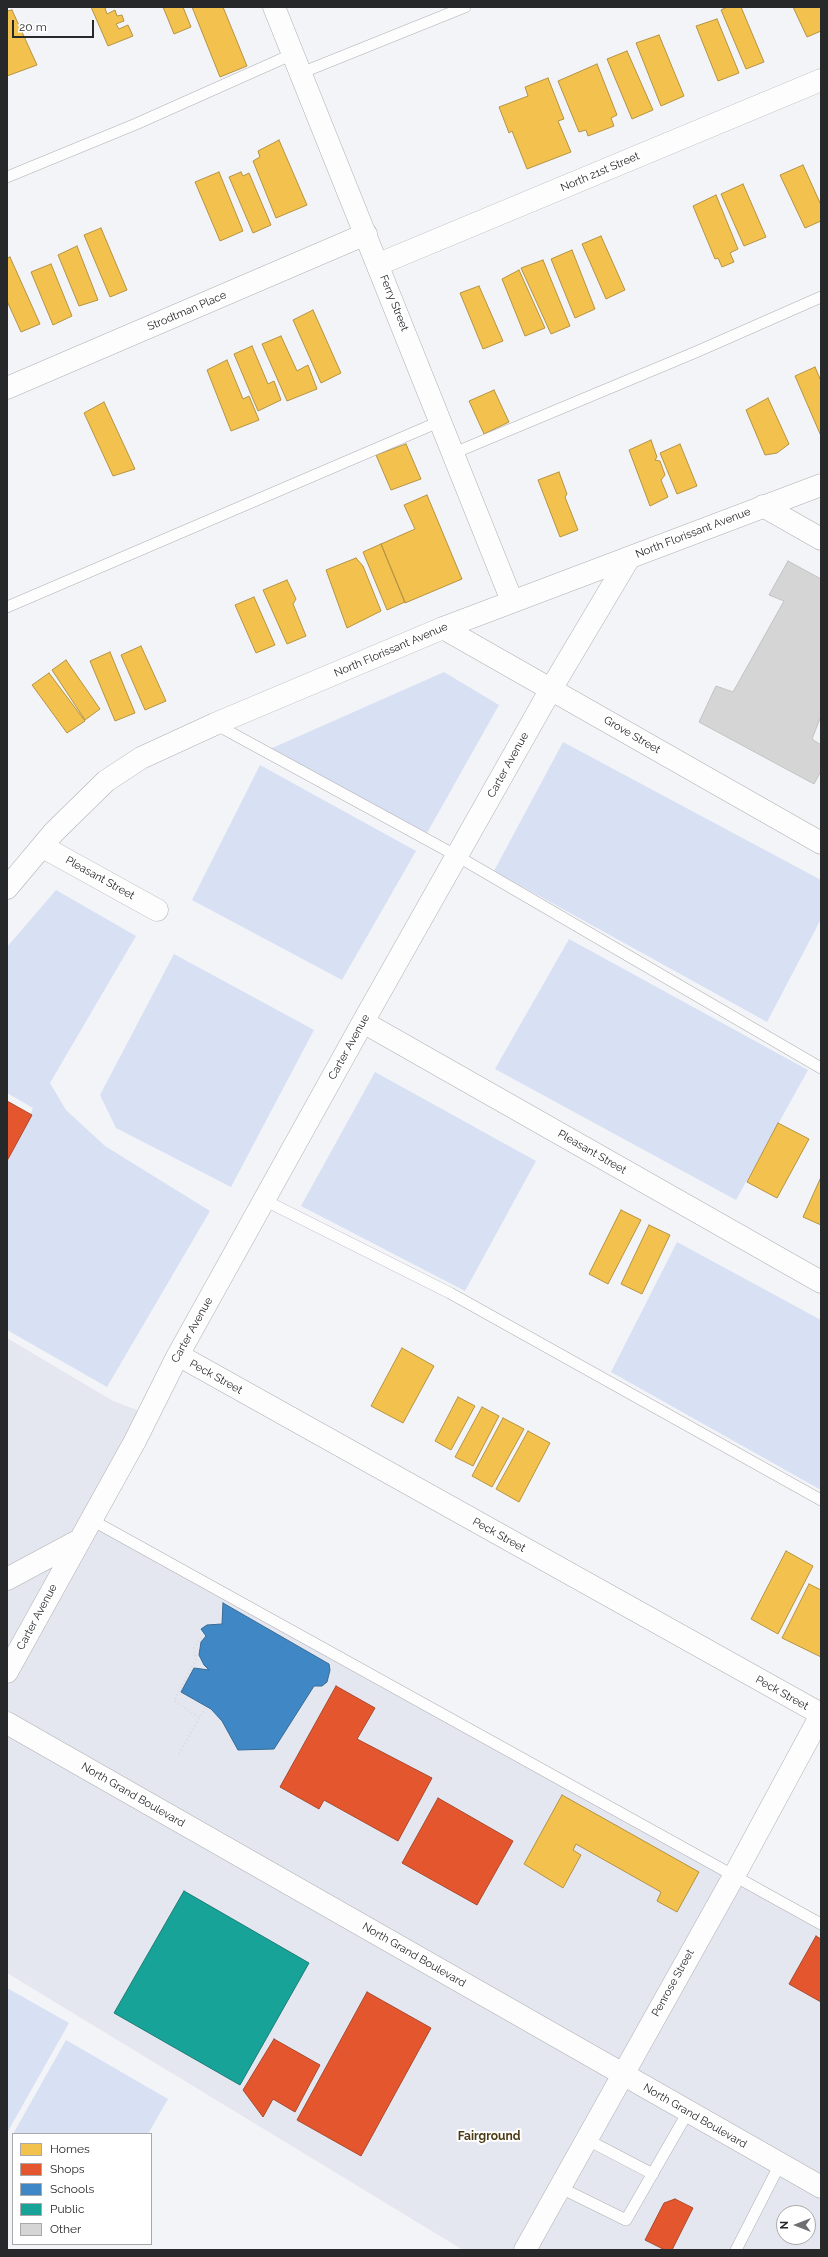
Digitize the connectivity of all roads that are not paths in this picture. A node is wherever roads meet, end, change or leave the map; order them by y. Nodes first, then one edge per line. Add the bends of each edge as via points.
1 (274, 7) edge
2 (465, 7) edge
3 (297, 64) junction
4 (821, 80) edge
5 (7, 178) edge
6 (366, 234) junction
7 (379, 264) junction
8 (821, 297) edge
9 (7, 388) edge
10 (441, 421) junction
11 (454, 453) junction
12 (821, 485) edge
13 (763, 506) junction
14 (821, 539) edge
15 (629, 558) junction
16 (512, 601) junction
17 (7, 607) edge
18 (443, 628) junction
19 (551, 689) junction
20 (215, 724) junction
21 (821, 844) edge
22 (43, 846) junction
23 (457, 856) junction
24 (7, 888) edge
25 (157, 910) dead end
26 (363, 1022) junction
27 (821, 1068) edge
28 (264, 1200) junction
29 (821, 1282) edge
30 (178, 1355) junction
31 (821, 1500) edge
32 (90, 1519) junction
33 (78, 1541) junction
34 (7, 1579) edge
35 (7, 1672) edge
36 (821, 1715) edge
37 (7, 1723) edge
38 (734, 1876) junction
39 (821, 1924) edge
40 (622, 2073) junction
41 (688, 2112) junction
42 (586, 2139) junction
43 (780, 2164) junction
44 (653, 2174) junction
45 (559, 2187) junction
46 (821, 2187) edge
47 (524, 2250) edge
48 (736, 2250) edge

1 - 3 street, Ferry Street
2 - 3 lane
3 - 5 lane via 143,121
3 - 6 street, Ferry Street
4 - 7 street, North 21st Street
6 - 7 street, Ferry Street
6 - 9 street, Strodtman Place
7 - 10 street, Ferry Street
8 - 11 lane
10 - 11 street, Ferry Street
10 - 17 lane
11 - 16 street, Ferry Street
12 - 13 street, North Florissant Avenue
13 - 14 street
13 - 15 street, North Florissant Avenue
15 - 16 street, North Florissant Avenue
15 - 19 street, Carter Avenue
16 - 18 street, North Florissant Avenue
18 - 19 street, Grove Street
18 - 20 street, North Florissant Avenue
19 - 21 street, Grove Street
19 - 23 street, Carter Avenue
20 - 22 street, North Florissant Avenue via 141,758 106,781
20 - 23 lane
22 - 24 street, North Florissant Avenue
22 - 25 street, Pleasant Street
23 - 26 street, Carter Avenue
23 - 27 lane
26 - 28 street, Carter Avenue
26 - 29 street, Pleasant Street
28 - 30 street, Carter Avenue
28 - 31 lane via 450,1293
30 - 32 street, Carter Avenue via 135,1441
30 - 36 street, Peck Street
32 - 33 street, Carter Avenue
32 - 38 lane
33 - 34 street
33 - 35 street, Carter Avenue
36 - 38 street, Penrose Street
37 - 40 street, North Grand Boulevard
38 - 39 lane
38 - 40 street, Penrose Street
40 - 41 street, North Grand Boulevard
40 - 42 street, Penrose Street
41 - 43 street, North Grand Boulevard
41 - 44 lane
42 - 44 lane
42 - 45 street, Penrose Street
43 - 46 street, North Grand Boulevard
43 - 48 lane
44 - 45 lane via 626,2220
45 - 47 street, Penrose Street

